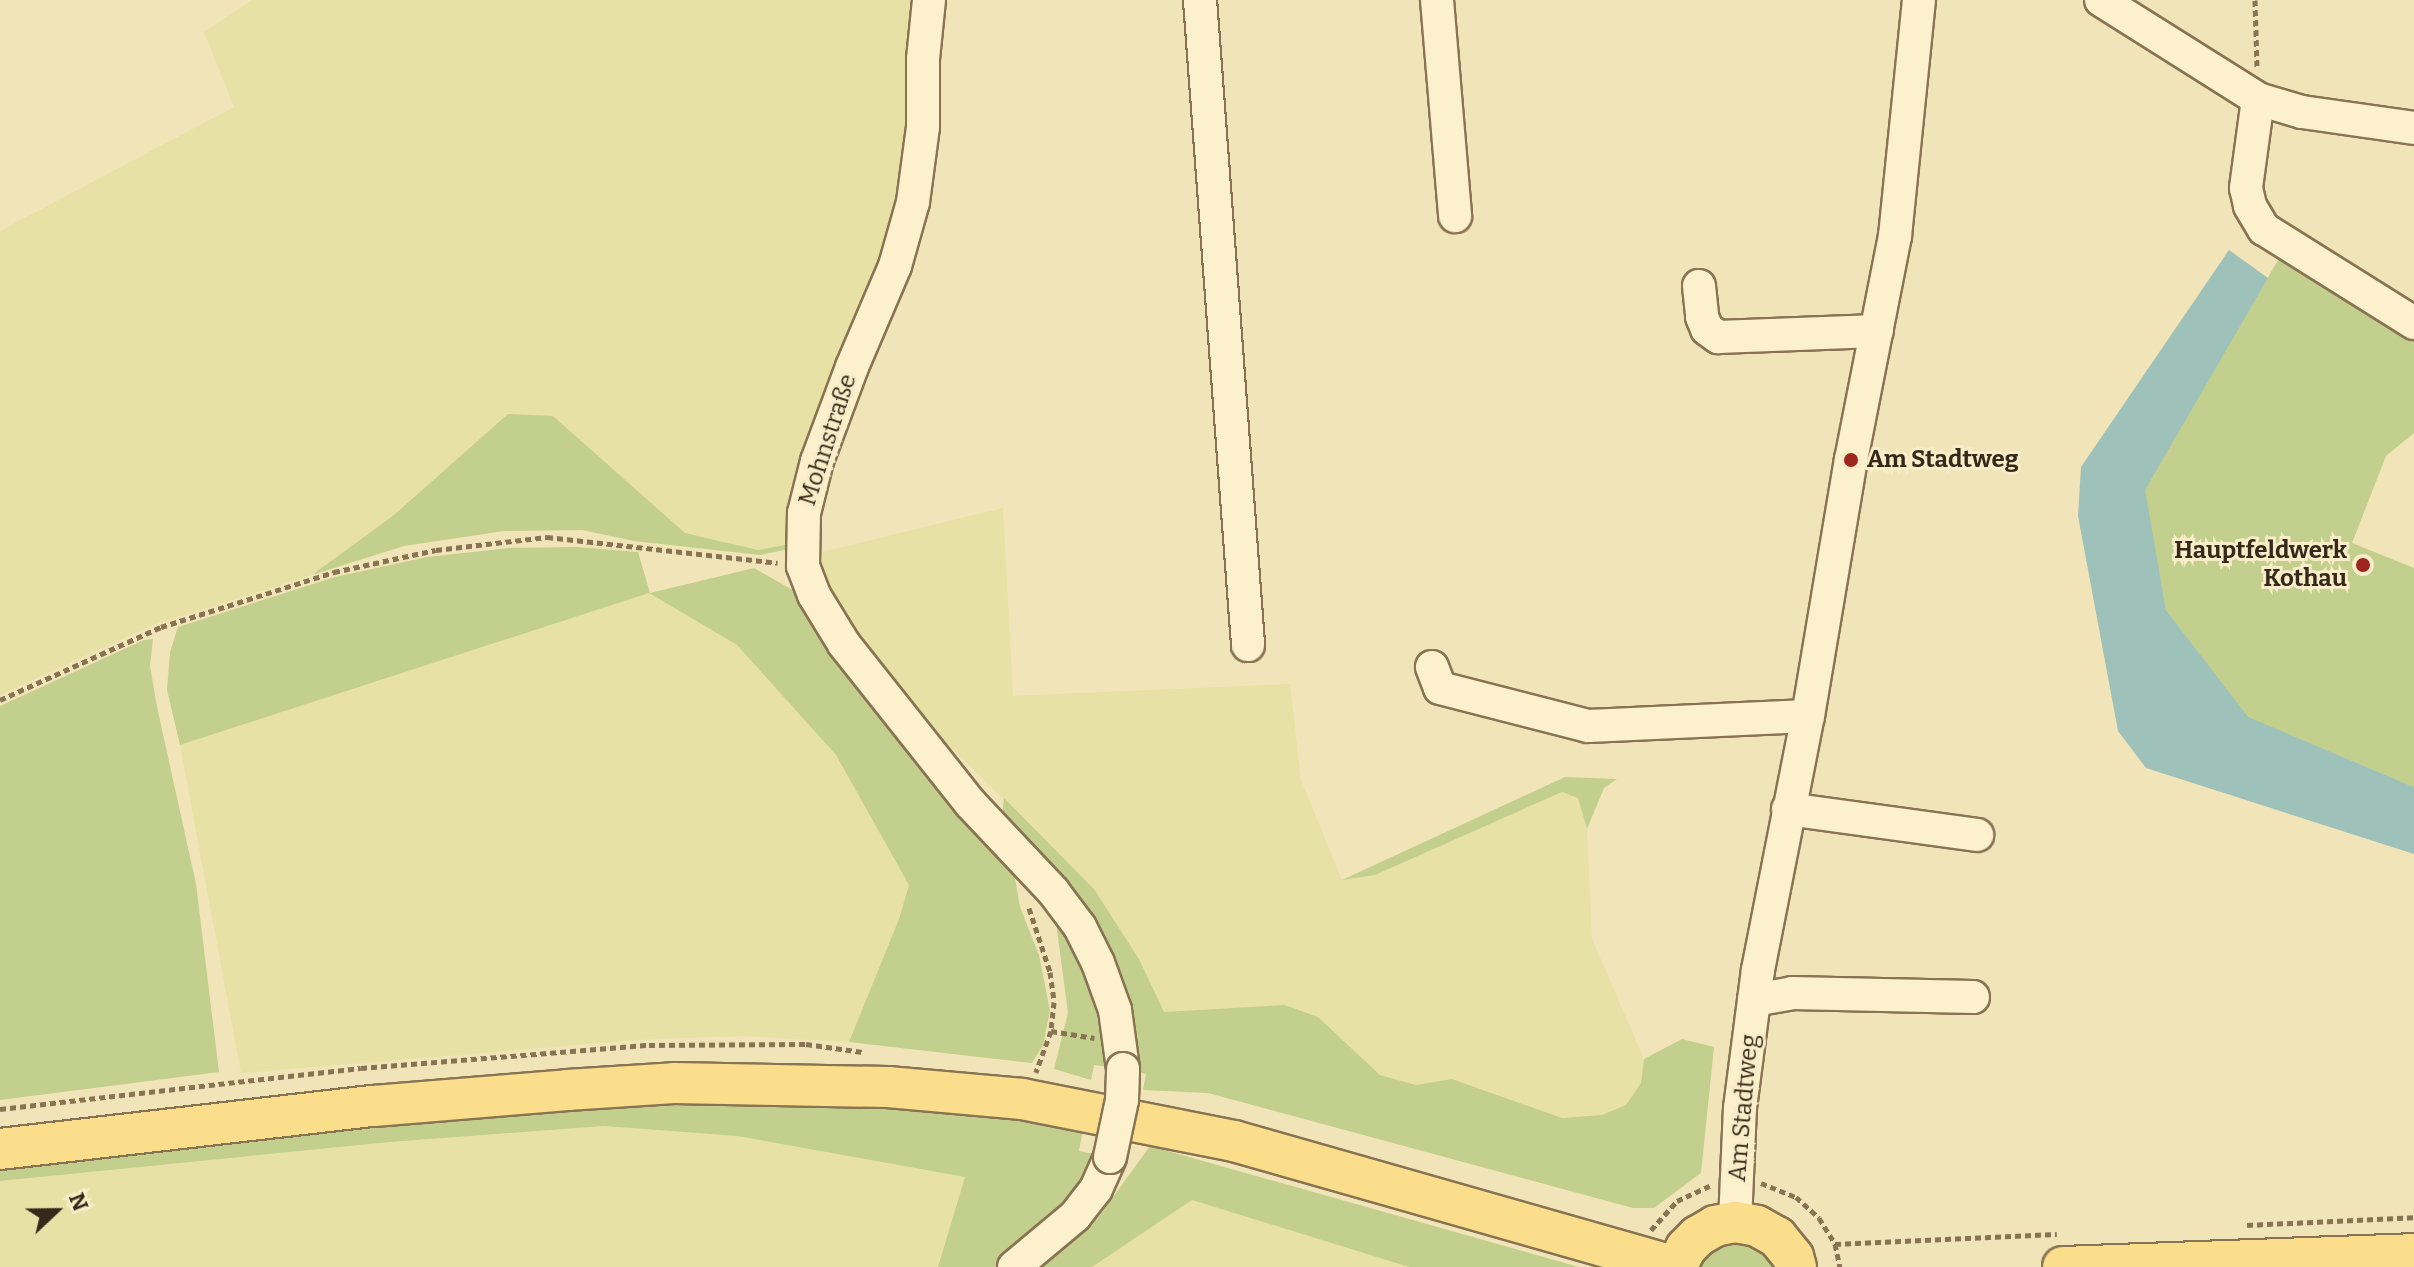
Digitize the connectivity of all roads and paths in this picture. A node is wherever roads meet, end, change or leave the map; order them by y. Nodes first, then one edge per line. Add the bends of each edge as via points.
1 (929, 0) edge
2 (1200, 0) edge
3 (1437, 0) edge
4 (1919, 0) edge
5 (2101, 0) edge
6 (2255, 0) edge
7 (2258, 99) junction
8 (2414, 128) edge
9 (1455, 216) dead end
10 (1699, 286) dead end
11 (2414, 323) edge
12 (1877, 331) junction
13 (803, 566) junction
14 (1248, 645) dead end
15 (1432, 667) dead end
16 (0, 700) edge
17 (1808, 716) junction
18 (1788, 809) junction
19 (1977, 835) dead end
20 (1027, 863) junction
21 (1973, 997) dead end
22 (1754, 1000) junction
23 (1051, 1031) junction
24 (1122, 1056) junction
25 (1036, 1072) dead end
26 (0, 1149) edge
27 (1735, 1222) junction
28 (1835, 1244) dead end
29 (2414, 1254) edge
30 (1014, 1267) edge
31 (1676, 1267) edge
32 (1796, 1267) edge
33 (1840, 1267) edge
34 (2063, 1267) edge

1 - 13 street, Mohnstraße via 922,140 913,202 895,266 817,461 804,513
2 - 14 street
3 - 9 street
4 - 12 street, Am Stadtweg via 1895,236
5 - 7 street
6 - 7 path
7 - 8 street via 2302,112
7 - 11 street via 2246,188 2264,229
10 - 12 street via 1702,317 1718,337
12 - 17 street, Am Stadtweg
13 - 16 path via 547,537 436,550 334,572 161,627
13 - 20 street, Mohnstraße via 844,644 970,803
15 - 17 street via 1440,688 1588,726
17 - 18 street, Am Stadtweg
18 - 19 street
18 - 22 street, Am Stadtweg
20 - 23 path via 1019,882 1050,972
20 - 24 street, Mohnstraße via 1090,946 1115,1010
21 - 22 street via 1792,993
22 - 27 street, Am Stadtweg via 1740,1108
23 - 24 path
23 - 25 path
24 - 30 street, Mohnstraße, bridge via 1122,1100 1110,1157 1096,1189 1075,1216
26 - 31 main road via 374,1106 567,1090 674,1083 888,1087 1022,1099 1234,1141
27 - 31 main road via 1698,1236
27 - 32 main road via 1777,1237
28 - 33 path
29 - 34 main road

